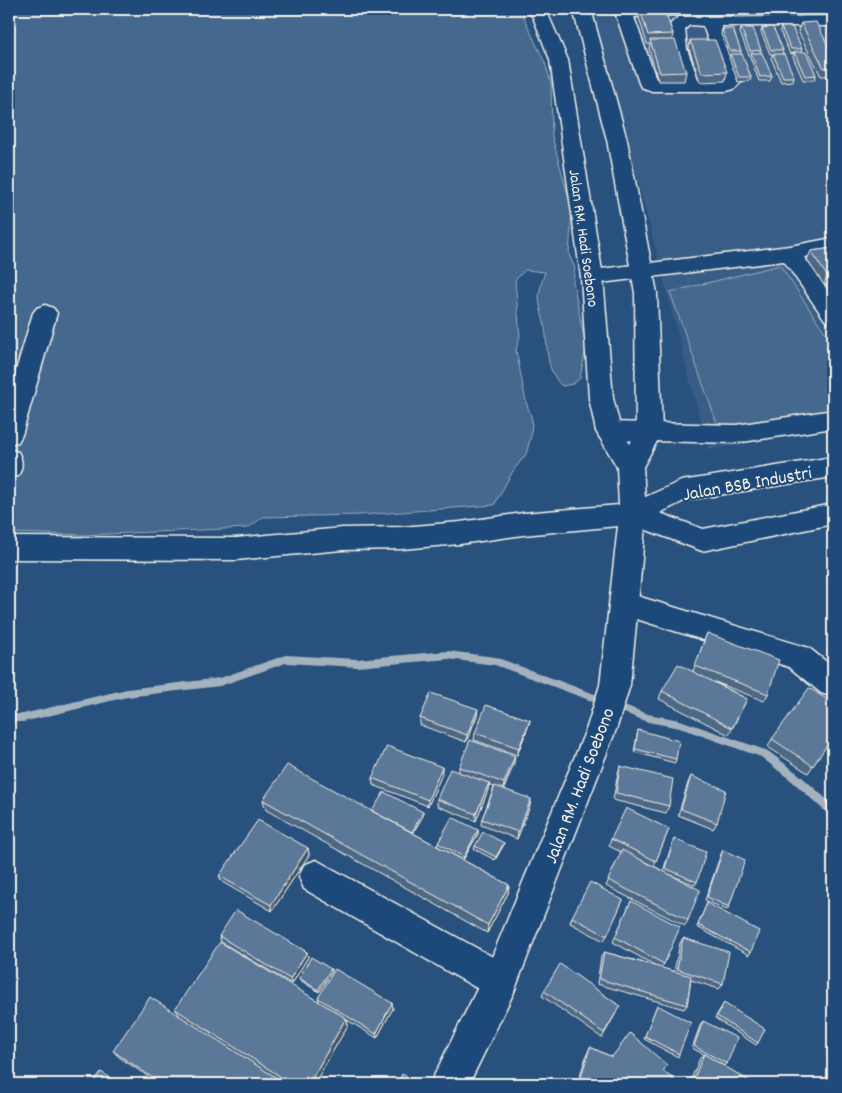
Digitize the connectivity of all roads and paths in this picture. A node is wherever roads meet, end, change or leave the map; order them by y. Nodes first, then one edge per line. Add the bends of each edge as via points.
1 (535, 9) edge
2 (582, 9) edge
3 (832, 9) edge
4 (833, 12) edge
5 (680, 13) edge
6 (710, 20) junction
7 (833, 21) edge
8 (656, 45) junction
9 (691, 85) junction
10 (833, 245) edge
11 (790, 253) junction
12 (643, 270) junction
13 (592, 277) junction
14 (45, 313) dead end
15 (833, 314) edge
16 (833, 419) edge
17 (609, 431) junction
18 (649, 432) junction
19 (9, 435) edge
20 (9, 459) edge
21 (630, 467) junction
22 (833, 467) edge
23 (9, 469) edge
24 (633, 514) junction
25 (833, 514) edge
26 (9, 548) edge
27 (624, 604) junction
28 (832, 684) dead end
29 (316, 877) dead end
30 (500, 981) junction
31 (449, 1084) edge

1 - 13 main road, Jalan RM. Hadi Soebono via 560,60
2 - 12 main road via 618,140
3 - 4 main road
5 - 6 main road
5 - 8 main road via 676,29
5 - 8 main road via 626,14
6 - 7 main road
6 - 9 main road via 733,81 727,85
8 - 9 main road
8 - 9 main road via 650,84
10 - 11 main road
11 - 12 main road
11 - 15 main road
12 - 13 main road
12 - 18 main road
13 - 17 main road, Jalan RM. Hadi Soebono via 601,398
14 - 19 main road
16 - 18 main road via 736,434
17 - 18 main road
17 - 21 main road, Jalan RM. Hadi Soebono
18 - 21 main road
20 - 23 main road
21 - 24 main road, Jalan RM. Hadi Soebono
22 - 24 main road, Jalan BSB Industri via 681,491
24 - 25 main road, Jalan BSB Industri via 702,540
24 - 26 main road via 460,533 236,549
24 - 27 main road, Jalan RM. Hadi Soebono
27 - 28 main road via 799,657
27 - 30 main road, Jalan RM. Hadi Soebono via 615,685 602,727
29 - 30 main road
30 - 31 main road, Jalan RM. Hadi Soebono

